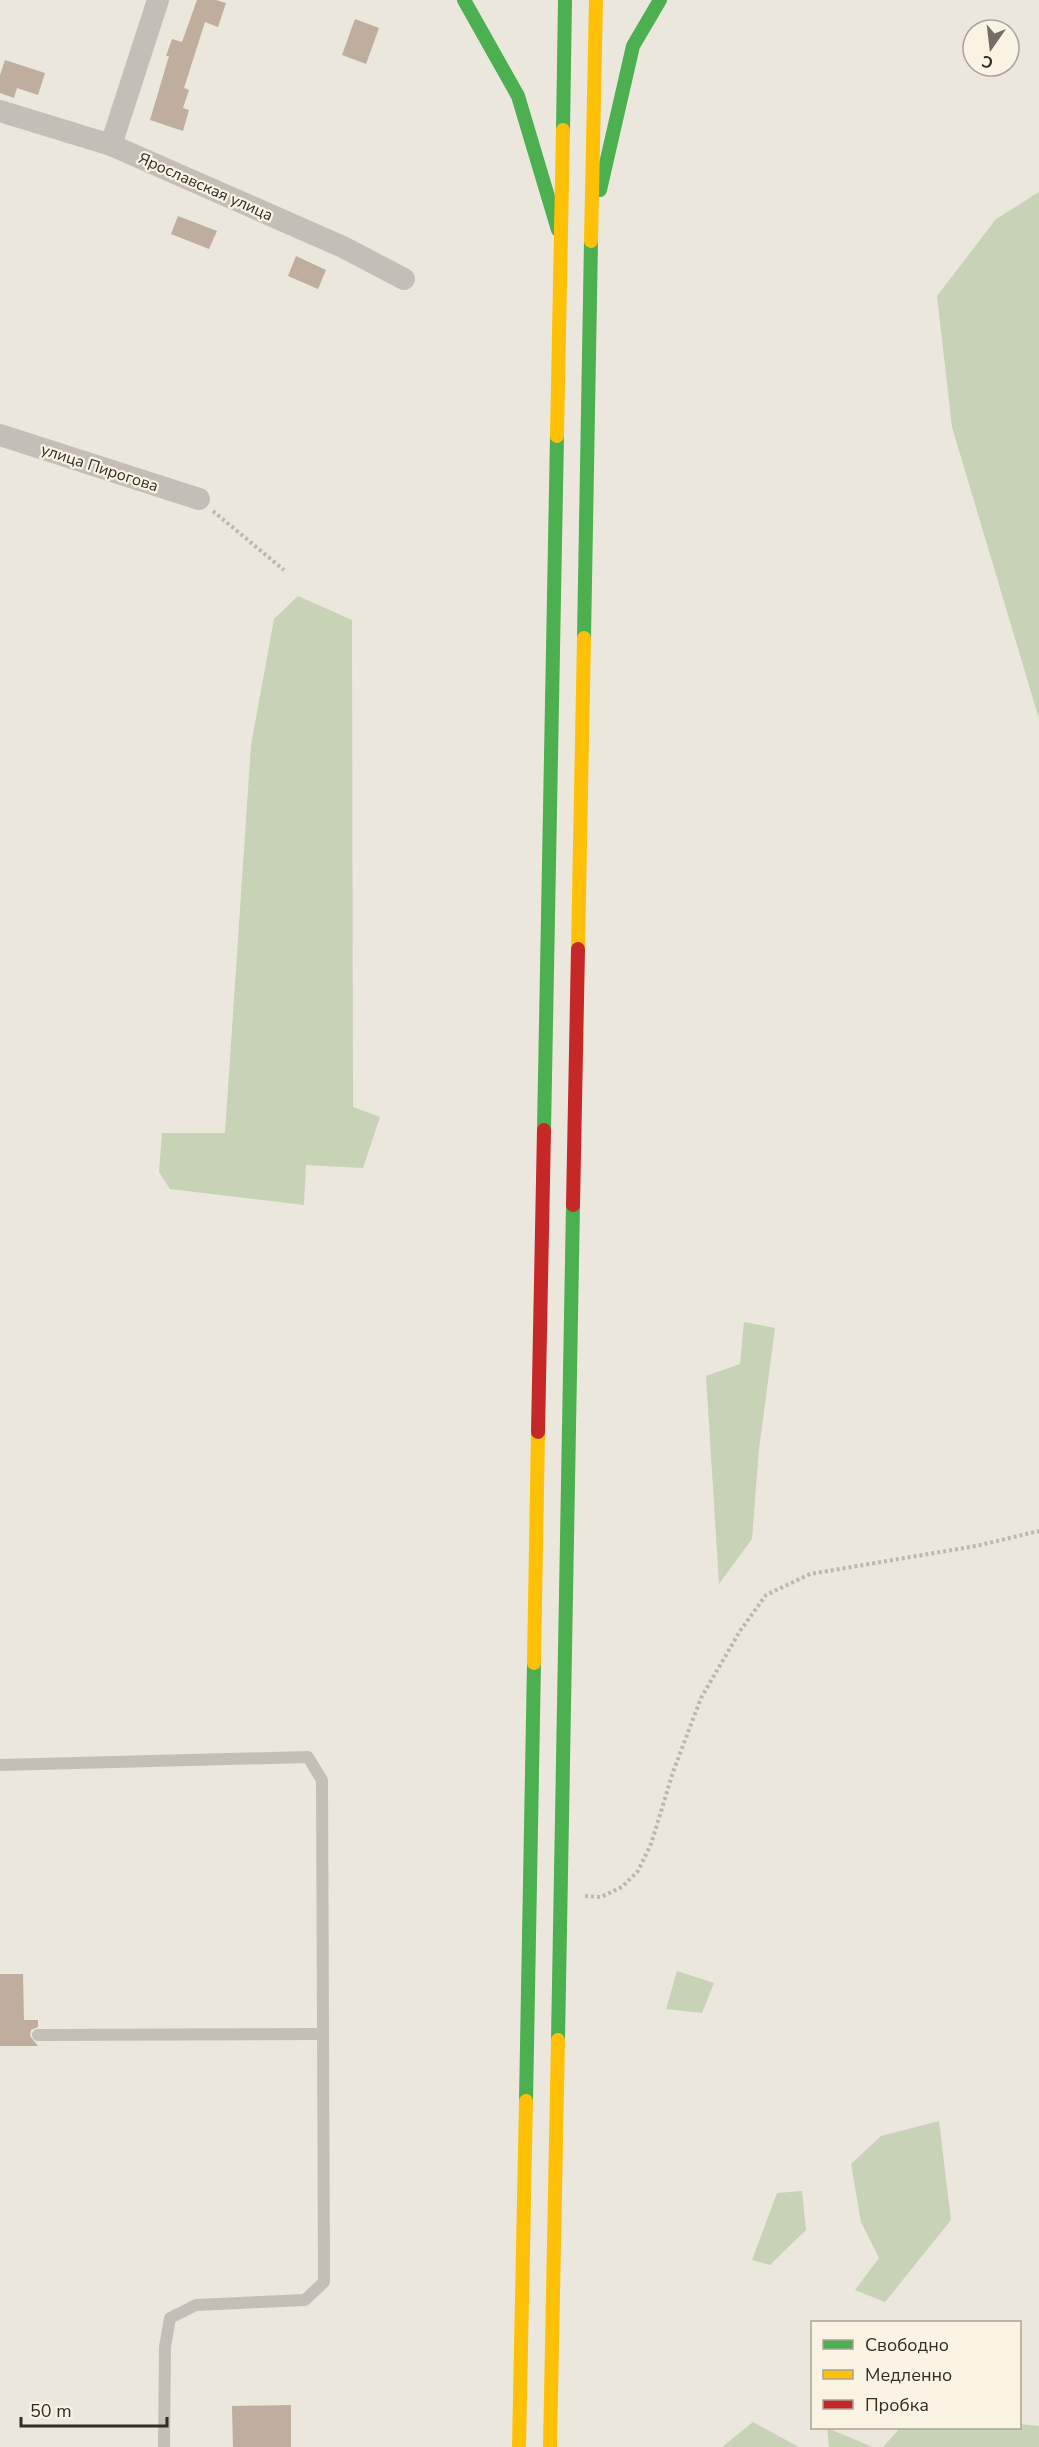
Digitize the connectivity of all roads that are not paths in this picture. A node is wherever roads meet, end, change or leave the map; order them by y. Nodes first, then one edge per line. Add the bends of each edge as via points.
1 (158, 0) edge
2 (464, 0) edge
3 (565, 0) edge
4 (596, 0) edge
5 (660, 0) edge
6 (0, 111) edge
7 (111, 145) junction
8 (592, 221) junction
9 (561, 241) junction
10 (404, 279) dead end
11 (0, 435) edge
12 (199, 499) road end
13 (0, 1764) edge
14 (323, 2034) junction
15 (38, 2035) dead end
16 (164, 2447) edge
17 (519, 2447) edge
18 (550, 2447) edge

1 - 7 street
2 - 9 main road via 518,96
3 - 9 main road
4 - 8 main road
5 - 8 main road via 633,46
6 - 7 street, Ярославская улица
7 - 10 street, Ярославская улица via 343,247
8 - 18 main road
9 - 17 main road
11 - 12 street, улица Пирогова
13 - 14 lane via 308,1757 322,1780
14 - 15 lane
14 - 16 lane via 324,2282 305,2300 196,2305 170,2318 165,2347

